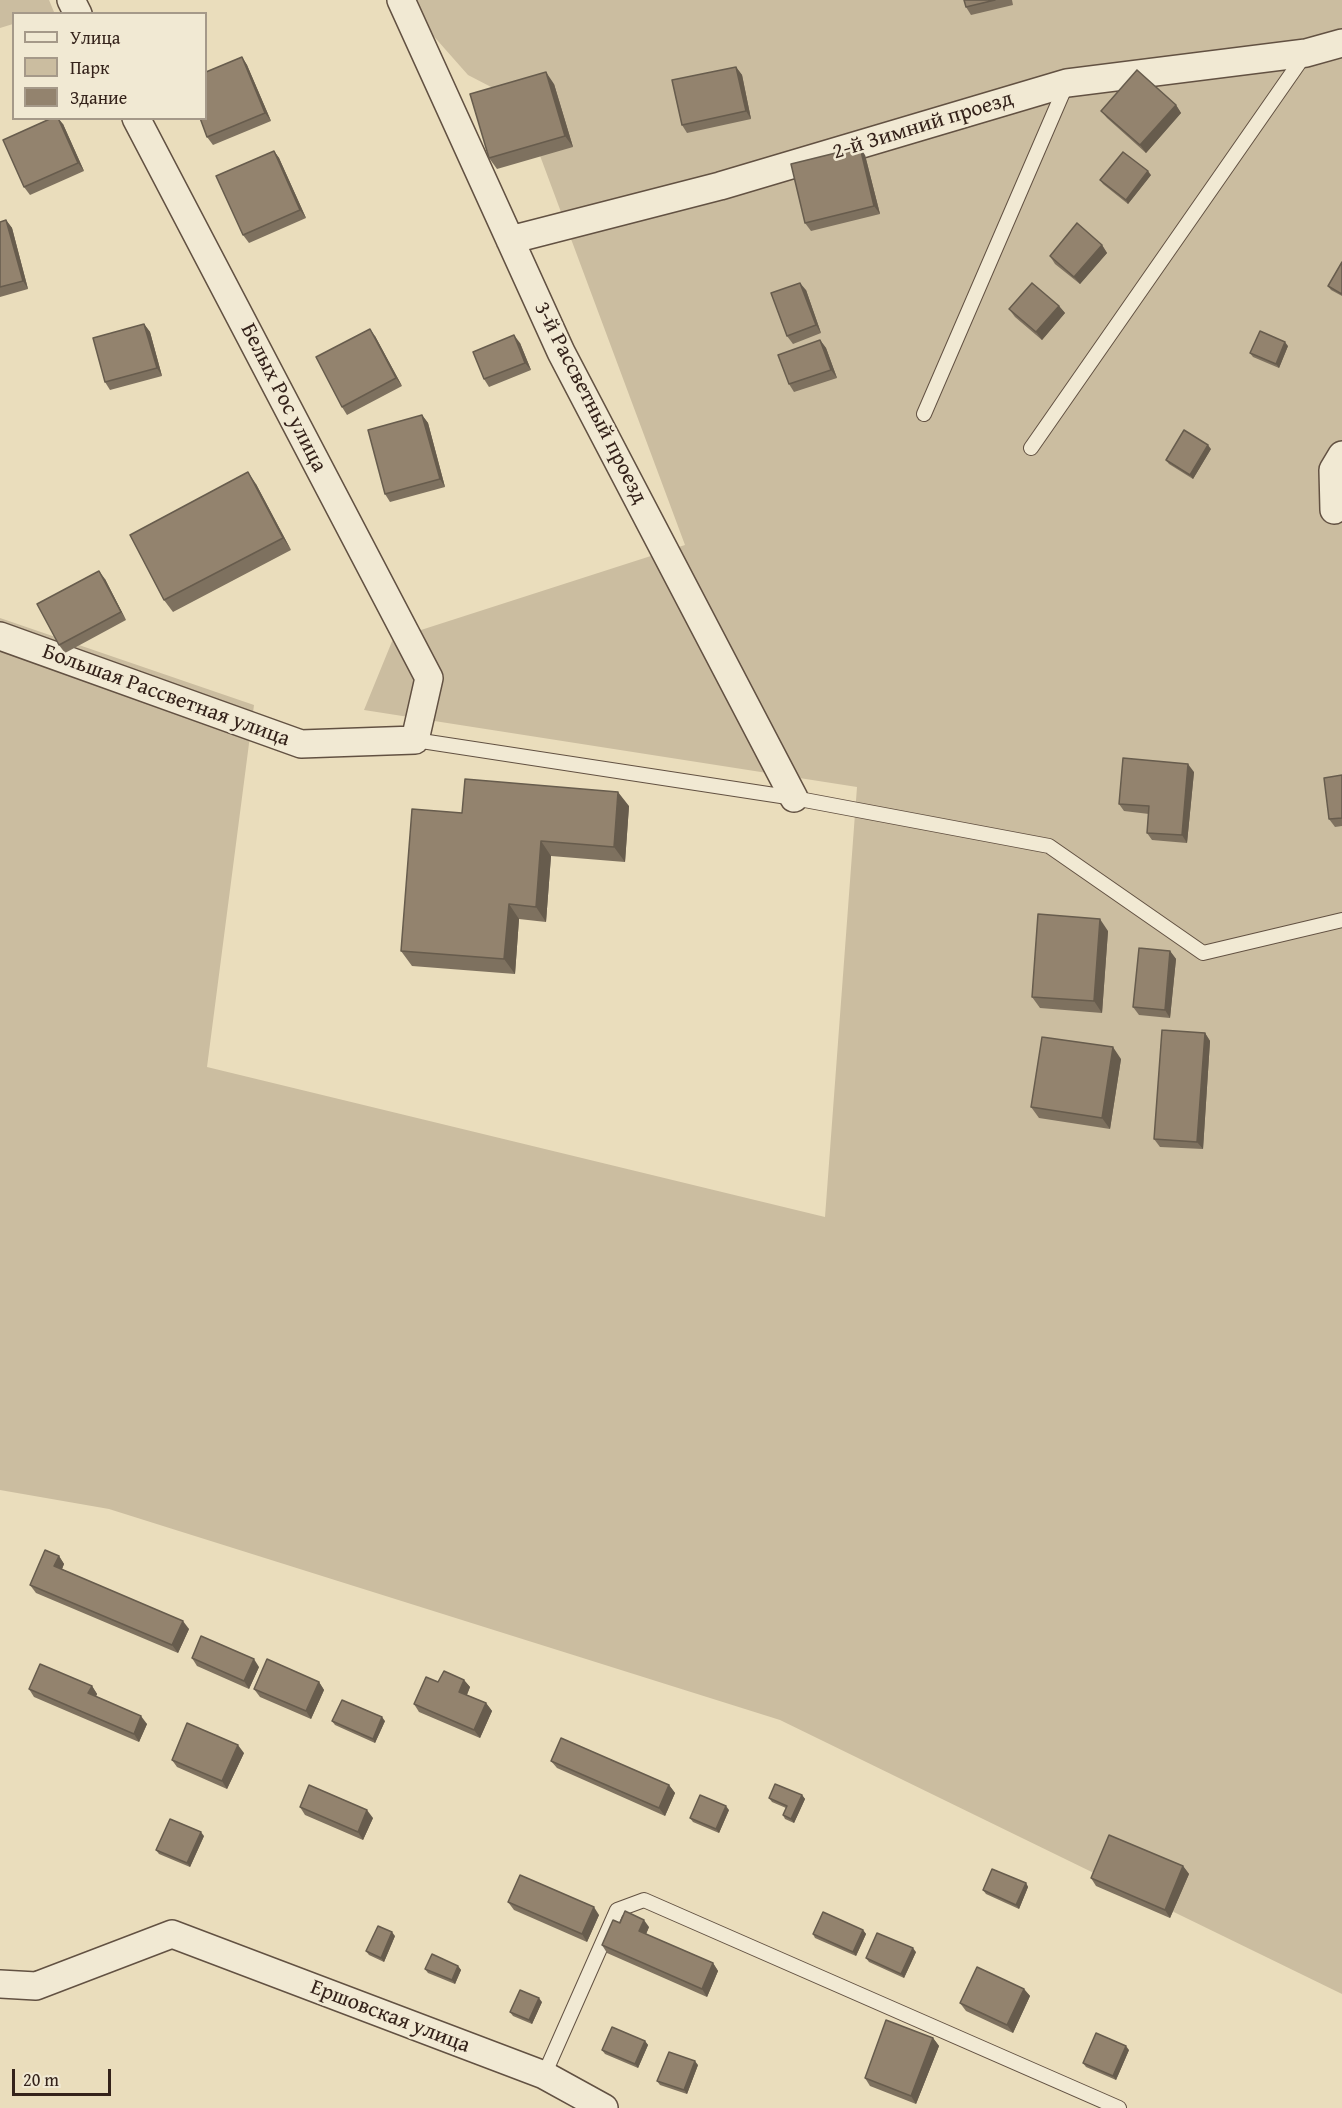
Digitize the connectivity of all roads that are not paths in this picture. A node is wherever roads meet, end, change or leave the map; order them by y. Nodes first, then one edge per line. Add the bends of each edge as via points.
1 (401, 0) edge
2 (1342, 43) edge
3 (1306, 53) junction
4 (1067, 83) junction
5 (137, 120) edge
6 (510, 240) junction
7 (924, 414) dead end
8 (1031, 448) dead end
9 (1342, 456) edge
10 (1334, 510) dead end
11 (0, 636) edge
12 (415, 740) junction
13 (794, 798) junction
14 (1342, 920) edge
15 (0, 1984) edge
16 (544, 2075) junction
17 (604, 2108) edge
18 (1119, 2108) edge

1 - 6 street, 3-й Рассветный проезд
2 - 3 street, 2-й Зимний проезд
3 - 4 street, 2-й Зимний проезд
3 - 8 lane
4 - 6 street, 2-й Зимний проезд via 720,186
4 - 7 lane
5 - 12 street, Белых Рос улица via 429,678
6 - 13 street, 3-й Рассветный проезд via 561,352
9 - 10 street via 1333,470
11 - 12 street, Большая Рассветная улица via 301,744
12 - 13 lane
13 - 14 lane via 1049,846 1203,953
15 - 16 street, Ершовская улица via 36,1986 172,1935
16 - 17 street, Ершовская улица
16 - 18 lane via 617,1910 644,1900

